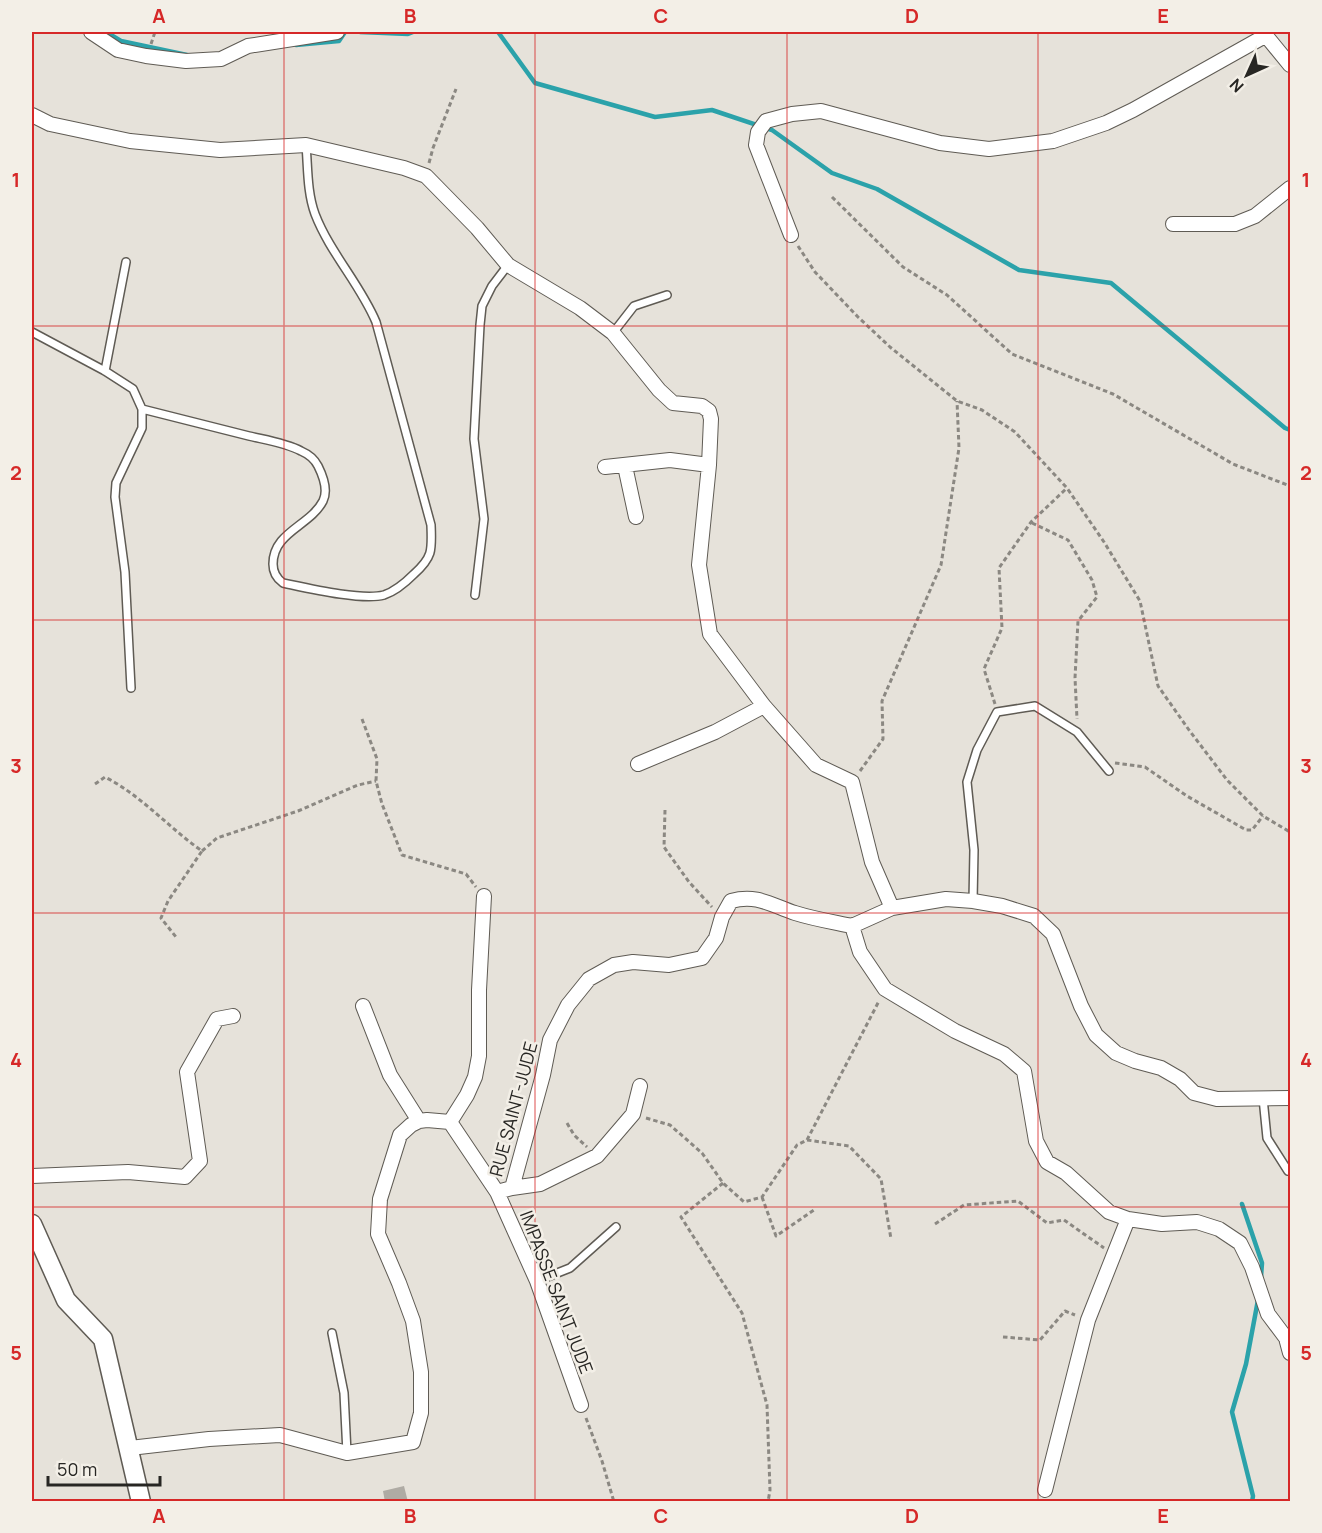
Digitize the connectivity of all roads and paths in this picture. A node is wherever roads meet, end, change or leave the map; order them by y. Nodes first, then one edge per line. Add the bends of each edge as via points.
1 (91, 32) edge
2 (337, 32) edge
3 (1264, 34) edge
4 (1290, 65) edge
5 (456, 89) dead end
6 (32, 115) edge
7 (306, 145) junction
8 (426, 176) junction
9 (1290, 188) edge
10 (832, 197) dead end
11 (1173, 224) dead end
12 (790, 235) joint
13 (126, 262) dead end
14 (508, 265) junction
15 (668, 295) dead end
16 (32, 332) edge
17 (613, 333) junction
18 (105, 371) junction
19 (957, 401) junction
20 (142, 408) junction
21 (709, 465) junction
22 (625, 466) junction
23 (605, 467) dead end
24 (1290, 486) edge
25 (1067, 488) junction
26 (636, 516) dead end
27 (1031, 522) junction
28 (475, 595) dead end
29 (131, 688) dead end
30 (764, 706) junction
31 (997, 712) junction
32 (362, 719) dead end
33 (1077, 732) junction
34 (1100, 760) junction
35 (638, 764) dead end
36 (1109, 771) dead end
37 (376, 781) junction
38 (852, 783) junction
39 (95, 784) dead end
40 (665, 810) dead end
41 (1263, 816) junction
42 (1290, 832) edge
43 (202, 851) junction
44 (484, 896) joint
45 (974, 901) junction
46 (892, 908) junction
47 (722, 917) junction
48 (852, 926) junction
49 (176, 937) dead end
50 (885, 989) junction
51 (363, 1006) dead end
52 (233, 1016) dead end
53 (640, 1086) dead end
54 (1263, 1098) junction
55 (1290, 1098) edge
56 (633, 1114) junction
57 (418, 1121) junction
58 (450, 1122) junction
59 (567, 1123) dead end
60 (807, 1140) junction
61 (597, 1156) junction
62 (1288, 1171) dead end
63 (32, 1176) edge
64 (723, 1183) junction
65 (512, 1188) junction
66 (497, 1192) junction
67 (762, 1197) junction
68 (814, 1210) dead end
69 (1128, 1219) junction
70 (935, 1224) dead end
71 (616, 1227) dead end
72 (33, 1231) edge
73 (891, 1239) dead end
74 (1113, 1254) junction
75 (537, 1281) junction
76 (1088, 1320) junction
77 (332, 1334) dead end
78 (1003, 1337) dead end
79 (1290, 1353) edge
80 (581, 1405) joint
81 (130, 1448) junction
82 (347, 1453) junction
83 (1046, 1490) dead end
84 (141, 1502) edge
85 (614, 1502) edge
86 (768, 1502) edge

1 - 2 street via 118,50 186,62 221,59 248,46
3 - 4 street
3 - 12 street via 1133,111 1053,141 989,149 940,143 821,111 766,120 756,145
5 - 8 path
6 - 7 street via 50,124 130,141 220,150
7 - 8 street
7 - 20 lane via 315,214 376,322 431,525 432,548 424,565 400,587 383,595 366,597 283,583 273,568 275,552 280,542 311,516 323,500 324,480 317,464 300,450
8 - 14 street
9 - 11 street via 1255,216 1235,224
10 - 24 path via 903,267 947,295 1012,354 1113,394 1233,464
12 - 19 path via 815,272 858,317
13 - 18 lane
14 - 17 street via 580,308
14 - 28 lane via 482,306 480,325 474,439 484,519
15 - 17 lane via 634,306
16 - 18 lane
17 - 21 street via 673,402 702,406 709,411
18 - 20 lane via 133,389
19 - 25 path via 1015,432
19 - 38 path via 959,448 941,565 882,700 883,740
20 - 29 lane via 142,428 116,483 115,497 125,572
21 - 22 street via 670,460
21 - 30 street via 699,565 710,634
22 - 23 street
22 - 26 street
25 - 27 path
25 - 41 path via 1140,601 1158,686 1227,780
27 - 31 path via 999,568 1002,628 984,669
27 - 33 path via 1068,540 1092,580 1097,597 1078,621
30 - 35 street via 715,732
30 - 38 street via 816,765
31 - 33 lane via 1035,706
31 - 45 lane via 977,750 967,782
32 - 37 path via 377,759
33 - 34 lane
34 - 36 lane
34 - 41 path via 1145,767 1246,830 1252,830
37 - 43 path via 217,838
37 - 44 path via 402,855 466,874
38 - 46 street via 872,862
39 - 43 path via 105,777 125,788
40 - 47 path via 664,847 689,882
41 - 42 path
43 - 49 path via 161,918
44 - 58 street via 478,990 479,1056 475,1077
45 - 46 street via 946,899
45 - 54 street via 1034,916 1053,934 1096,1035 1116,1053 1161,1068 1194,1093 1217,1099
46 - 48 street
47 - 48 street, RUE SAINT-JUDE via 731,901 744,898
47 - 65 street, RUE SAINT-JUDE via 716,938 702,958 669,965 614,965 589,979 568,1005 550,1040
48 - 50 street via 860,952
50 - 60 path
50 - 69 street via 955,1031 1004,1054 1024,1071 1036,1141 1047,1162 1066,1173 1109,1212
51 - 57 street via 390,1075
52 - 63 street via 217,1019 187,1072 200,1161 185,1177 128,1172
53 - 56 street
54 - 55 street
54 - 62 lane via 1267,1138
56 - 61 street
56 - 64 path via 670,1125 702,1153
57 - 58 street
57 - 82 street via 400,1136 380,1199 378,1234 413,1321 421,1372 421,1413 413,1442
58 - 66 street, RUE SAINT-JUDE
59 - 61 path
60 - 67 path via 796,1145
60 - 73 path via 849,1146 881,1179
61 - 65 street via 540,1184
64 - 67 path via 744,1202
64 - 86 path via 681,1217 742,1313 767,1405
65 - 66 street, RUE SAINT-JUDE
66 - 75 street, IMPASSE SAINT JUDE
67 - 68 path via 776,1236
69 - 74 street
69 - 79 street via 1162,1224 1197,1222 1219,1229 1240,1243 1268,1314 1286,1338
70 - 74 path via 964,1205 1018,1201 1047,1223 1065,1220
71 - 75 lane via 570,1268
72 - 81 street via 66,1300 104,1339
74 - 76 street
75 - 80 street, IMPASSE SAINT JUDE
76 - 78 path via 1065,1311 1040,1341
76 - 83 street
77 - 82 lane via 344,1393
80 - 85 path
81 - 82 street via 280,1435
81 - 84 street

